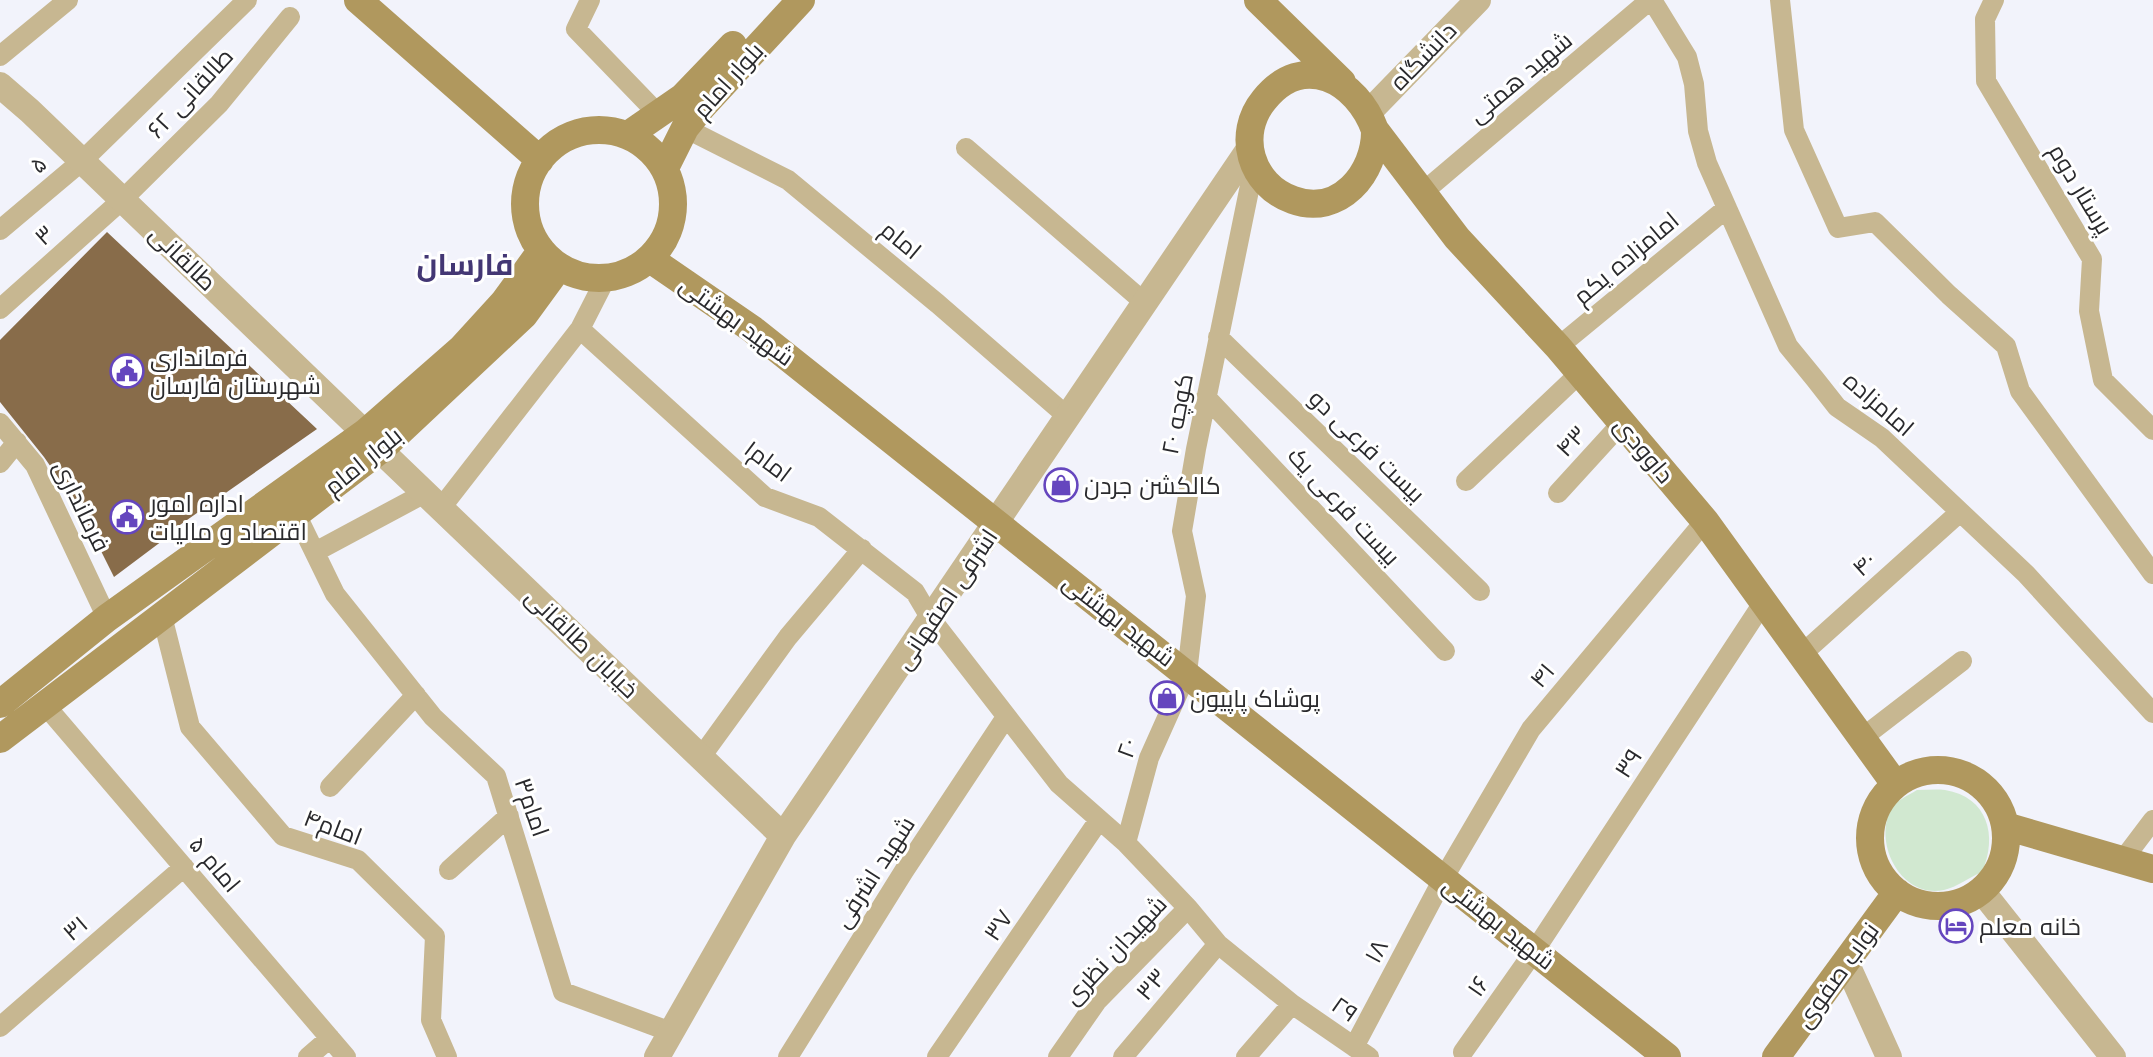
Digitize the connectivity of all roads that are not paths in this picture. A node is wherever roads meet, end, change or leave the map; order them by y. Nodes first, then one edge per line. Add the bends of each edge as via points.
1 (68, 0) edge
2 (247, 0) edge
3 (357, 0) edge
4 (590, 0) edge
5 (776, 0) edge
6 (801, 0) edge
7 (1258, 0) edge
8 (1478, 0) edge
9 (1651, 0) edge
10 (1780, 0) edge
11 (1994, 0) edge
12 (290, 17) dead end
13 (0, 57) edge
14 (0, 85) edge
15 (1346, 86) junction
16 (660, 116) junction
17 (1372, 121) junction
18 (685, 128) junction
19 (628, 135) junction
20 (966, 148) dead end
21 (1251, 158) junction
22 (540, 160) junction
23 (82, 161) junction
24 (665, 168) junction
25 (1422, 193) junction
26 (122, 200) junction
27 (1727, 208) junction
28 (0, 230) edge
29 (550, 259) junction
30 (650, 259) junction
31 (606, 278) junction
32 (1145, 303) junction
33 (0, 309) edge
34 (580, 329) junction
35 (1218, 337) junction
36 (1558, 347) junction
37 (1580, 373) junction
38 (1206, 397) junction
39 (1068, 417) junction
40 (0, 423) edge
41 (1622, 424) junction
42 (2153, 430) edge
43 (373, 441) junction
44 (17, 442) junction
45 (0, 463) edge
46 (1466, 481) dead end
47 (1558, 493) dead end
48 (433, 500) junction
49 (1960, 512) junction
50 (296, 514) junction
51 (1705, 521) junction
52 (997, 523) junction
53 (862, 549) junction
54 (315, 552) junction
55 (2153, 574) edge
56 (1480, 591) dead end
57 (1763, 603) junction
58 (162, 616) junction
59 (107, 618) junction
60 (931, 620) junction
61 (1445, 651) dead end
62 (1802, 654) junction
63 (1962, 661) dead end
64 (1186, 673) junction
65 (416, 695) junction
66 (0, 704) edge
67 (45, 705) junction
68 (2153, 713) edge
69 (1006, 717) junction
70 (1862, 738) junction
71 (0, 740) edge
72 (700, 757) junction
73 (1895, 784) junction
74 (330, 787) dead end
75 (509, 816) junction
76 (1099, 820) junction
77 (2153, 820) edge
78 (2005, 826) junction
79 (783, 836) junction
80 (1126, 843) junction
81 (2122, 861) junction
82 (184, 867) junction
83 (2153, 869) edge
84 (449, 870) dead end
85 (1443, 879) junction
86 (1981, 890) junction
87 (1897, 892) junction
88 (1188, 908) junction
89 (1218, 944) junction
90 (1535, 950) junction
91 (1846, 962) junction
92 (1292, 1004) junction
93 (0, 1027) edge
94 (671, 1032) junction
95 (330, 1038) junction
96 (1362, 1052) edge
97 (1463, 1052) dead end
98 (2109, 1056) edge
99 (308, 1057) edge
100 (346, 1057) edge
101 (447, 1057) edge
102 (657, 1057) edge
103 (788, 1057) edge
104 (937, 1057) edge
105 (1058, 1057) edge
106 (1123, 1057) edge
107 (1245, 1057) edge
108 (1667, 1057) edge
109 (1776, 1057) edge
110 (1889, 1057) edge

1 - 13 street
2 - 23 street, ۵
3 - 22 main road
4 - 16 street via 576,29
5 - 16 main road, بلوار امام
6 - 18 main road, بلوار امام
7 - 15 main road
8 - 17 street, دانشگاه
9 - 25 street, شهید همتی
9 - 27 street, امامزاده via 1686,57 1694,84 1698,131
10 - 55 street via 1794,130 1838,228 1875,222 2006,346 2020,391
11 - 42 street, پرستار دوم via 1985,19 1986,81 2092,259 2089,311 2103,380
12 - 26 street, طالقانی ۶۲ via 219,104
14 - 23 street, طالقانی
15 - 17 main road
15 - 21 main road via 1329,78 1311,76 1292,78 1276,87 1253,114 1248,132
16 - 19 main road, بلوار امام
17 - 21 main road via 1376,147 1370,164 1348,192 1331,201 1294,201 1277,193
17 - 25 main road, داوودی
18 - 24 main road, بلوار امام
18 - 39 street, امام via 789,180
19 - 22 main road via 604,130 580,132 557,143
19 - 24 main road via 649,149
20 - 32 street
21 - 32 street, اشرفی اصفهانی
21 - 35 street, کوچه ۲۰
22 - 29 main road via 528,182 525,206 529,230
23 - 26 street, طالقانی
23 - 28 street, ۵
24 - 30 main road via 673,191 673,216 665,239
25 - 36 main road, داوودی via 1457,238
26 - 33 street, ۳
26 - 43 street, طالقانی
27 - 36 street, امامزاده یکم
27 - 49 street, امامزاده via 1788,346 1838,407 1882,438
29 - 31 main road via 582,277
29 - 43 main road, بلوار امام
30 - 31 main road via 630,272
30 - 52 main road, شهید بهشتی via 752,329
31 - 34 street
32 - 39 street, اشرفی اصفهانی
34 - 48 street
34 - 53 street, امام۱ via 765,497 819,517
35 - 38 street, کوچه ۲۰
35 - 56 street, بیست فرعی دو
36 - 37 main road, داوودی
37 - 41 main road, داوودی
37 - 46 street
38 - 61 street, بیست فرعی یک
38 - 64 street, کوچه ۲۰ via 1182,531 1196,596
39 - 52 street, اشرفی اصفهانی
40 - 44 street, فرمانداری
41 - 47 street, ۴۳
41 - 51 main road, داوودی
43 - 48 street, خیابان طالقانی
43 - 50 main road, بلوار امام
43 - 59 main road, بلوار امام
44 - 45 street
44 - 59 street, فرمانداری via 35,465
48 - 54 street
48 - 72 street, خیابان طالقانی
49 - 62 street, ۴۰
49 - 68 street, امامزاده via 2026,574
50 - 54 street, امام۳
50 - 58 main road, بلوار امام
51 - 57 main road, داوودی
51 - 85 street, ۴۱ via 1531,729
52 - 60 street, اشرفی اصفهانی
52 - 64 main road, شهید بهشتی
53 - 60 street, امام۱ via 915,592
53 - 72 street via 788,637
54 - 65 street, امام۳ via 335,594
57 - 62 main road, داوودی
57 - 90 street, ۳۹
58 - 67 main road, بلوار امام
58 - 101 street, امام۴ via 190,727 284,836 358,860 435,936 431,1020
59 - 66 main road, بلوار امام
60 - 69 street, امام۱
60 - 79 street, اشرفی اصفهانی
62 - 70 main road, داوودی
63 - 70 street
64 - 80 street, ۲۰ via 1149,758
64 - 85 main road, شهید بهشتی
65 - 74 street
65 - 75 street, امام۳ via 433,717 496,776
67 - 71 main road, بلوار امام
67 - 82 street, امام ۵
69 - 76 street, امام۱ via 1059,784
69 - 103 street, شهید اشرفی
70 - 73 main road, داوودی
72 - 79 street, خیابان طالقانی
73 - 78 main road via 1913,774 1953,771 1988,790
73 - 87 main road via 1872,818 1870,839 1873,859 1882,878
75 - 84 street
75 - 94 street, امام۳ via 563,992
76 - 80 street, ۲۹
76 - 104 street, ۳۷
77 - 81 street
78 - 81 main road
78 - 86 main road via 2006,846 2001,865
79 - 94 street, اشرفی اصفهانی
80 - 88 street, ۲۹
81 - 83 main road
82 - 93 street, ۳۱
82 - 95 street, امام ۵
85 - 90 main road, شهید بهشتی
85 - 96 street, ۱۸
86 - 87 main road via 1956,904 1935,906 1915,902
86 - 98 street
87 - 91 main road, نواب صفوی
88 - 89 street, ۲۹
88 - 105 street, شهیدان نظری via 1097,1000
89 - 92 street, ۲۹
89 - 106 street, ۳۳
90 - 97 street, ۱۶
90 - 108 main road, شهید بهشتی
91 - 109 main road, نواب صفوی
91 - 110 street
92 - 96 street, ۲۹
92 - 107 street
94 - 102 street, اشرفی اصفهانی
95 - 99 street
95 - 100 street, امام ۵

